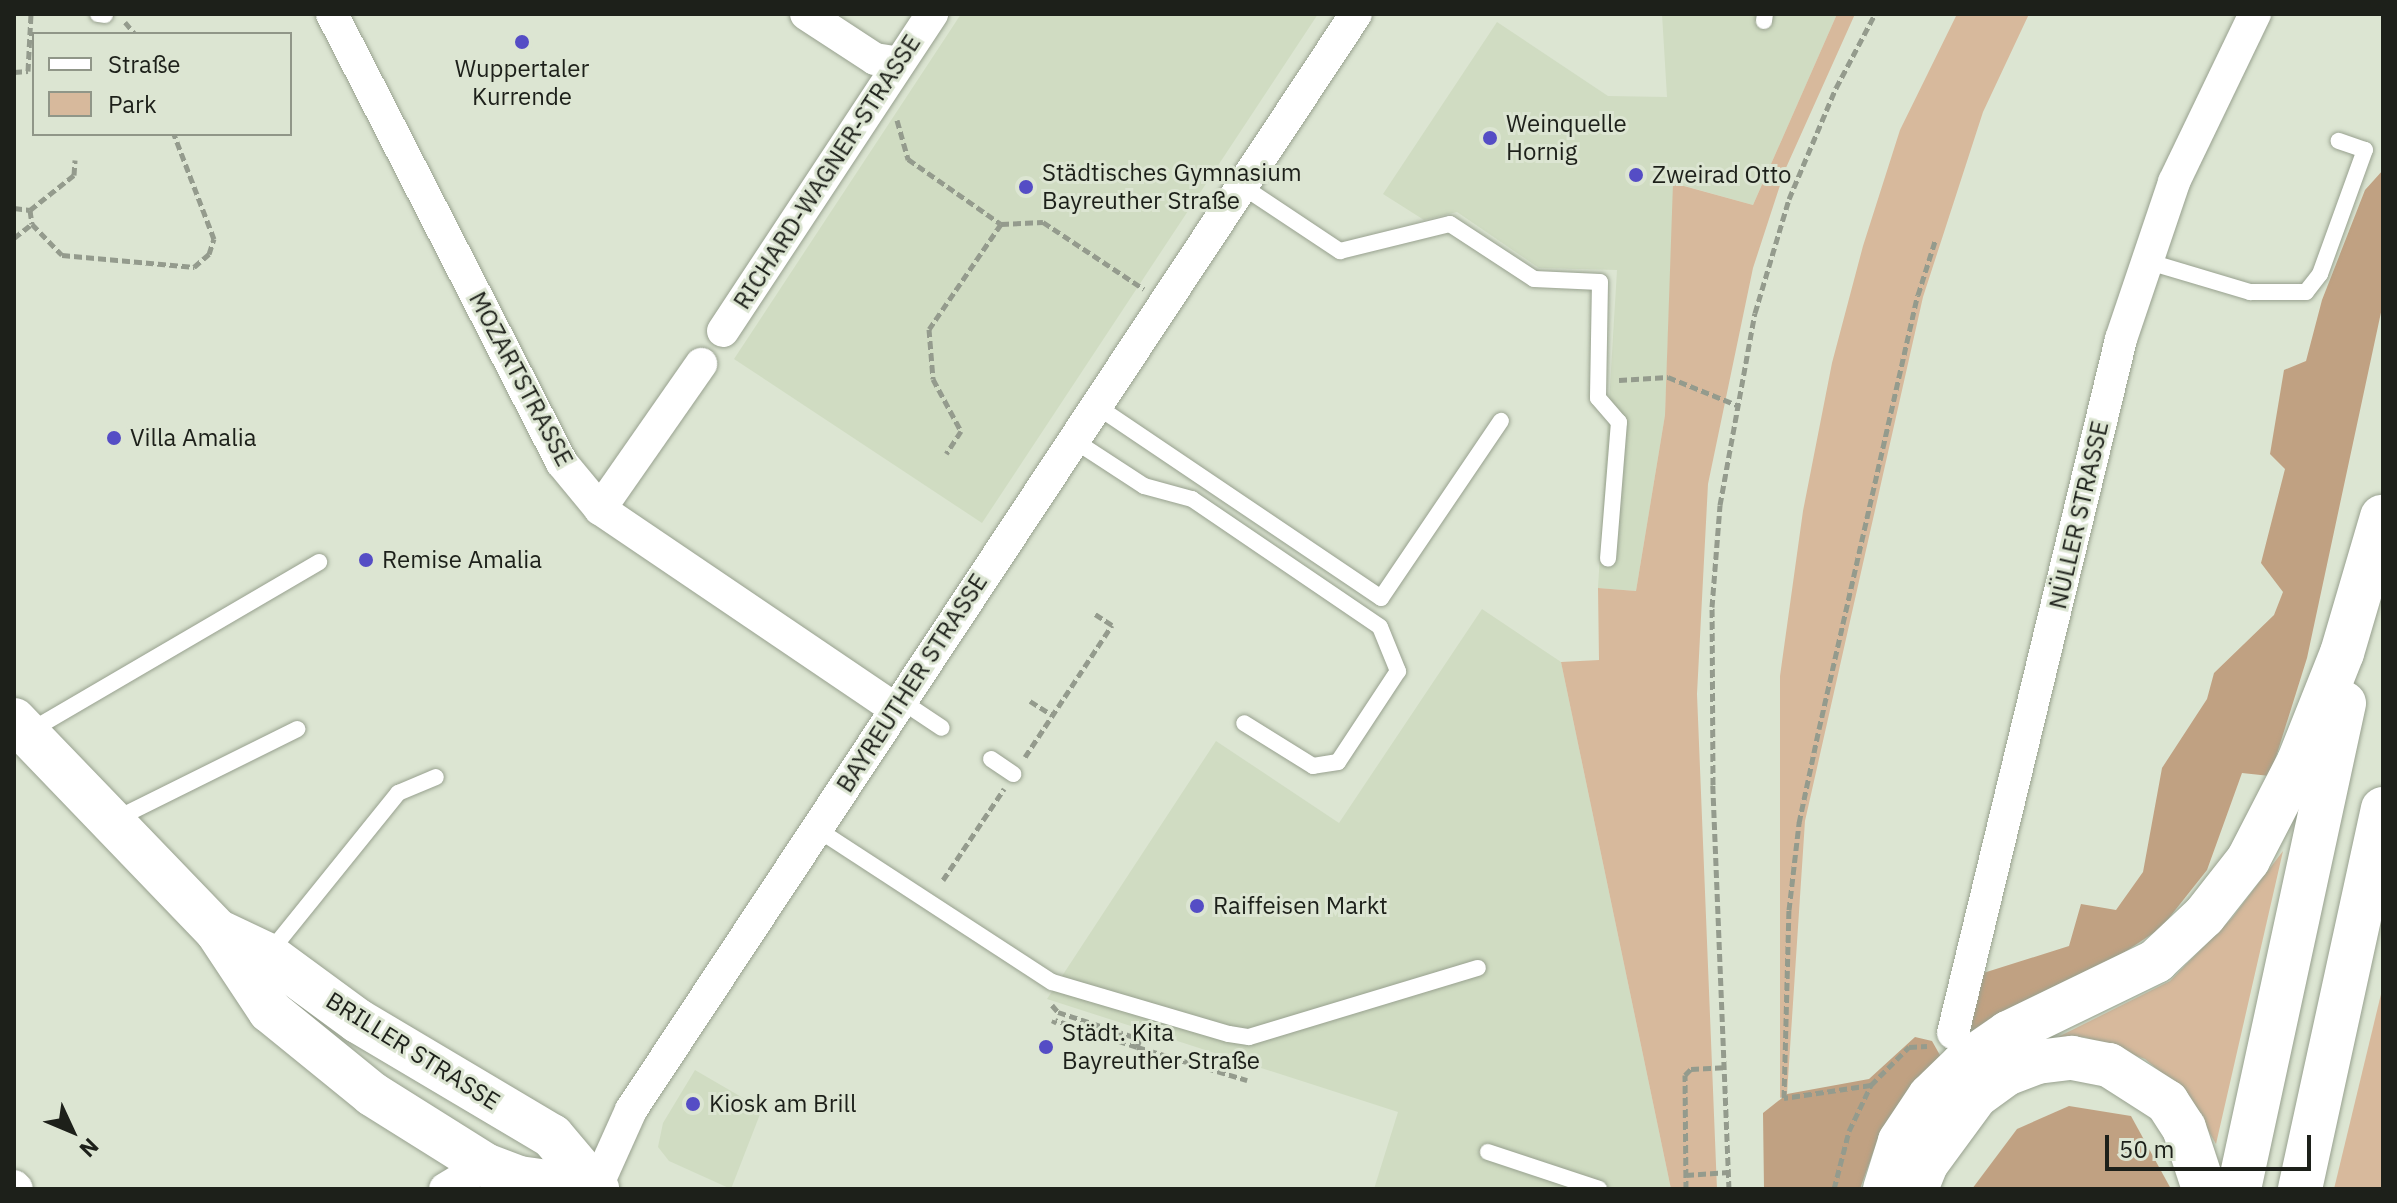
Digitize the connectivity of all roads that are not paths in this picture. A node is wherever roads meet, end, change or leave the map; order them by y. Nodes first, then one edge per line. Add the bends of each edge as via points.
1 (98, 14) edge
2 (332, 14) edge
3 (806, 14) edge
4 (932, 14) edge
5 (1356, 14) edge
6 (2255, 14) edge
7 (105, 15) edge
8 (899, 63) junction
9 (2339, 141) dead end
10 (1242, 186) junction
11 (2146, 261) junction
12 (723, 331) dead end
13 (701, 364) dead end
14 (1095, 405) junction
15 (1501, 421) dead end
16 (1072, 439) junction
17 (600, 509) junction
18 (2382, 513) edge
19 (1608, 559) dead end
20 (319, 562) dead end
21 (897, 704) junction
22 (1244, 723) dead end
23 (19, 727) edge
24 (942, 728) dead end
25 (297, 729) dead end
26 (991, 759) dead end
27 (1013, 774) road end
28 (436, 777) dead end
29 (2383, 809) edge
30 (110, 822) junction
31 (817, 829) junction
32 (217, 931) junction
33 (268, 955) junction
34 (1478, 968) dead end
35 (1953, 1033) road end
36 (1488, 1152) dead end
37 (485, 1165) junction
38 (445, 1189) edge
39 (596, 1189) edge
40 (1599, 1189) edge
41 (1885, 1189) edge
42 (1916, 1189) edge
43 (2204, 1189) edge
44 (2239, 1189) edge
45 (2300, 1189) edge

1 - 7 lane
2 - 17 street, MOZARTSTRASSE via 562,463
3 - 8 street via 875,59
4 - 8 street, RICHARD-WAGNER-STRASSE
5 - 10 street, BAYREUTHER STRASSE
6 - 11 street, NÜLLER STRASSE via 2174,182
8 - 12 street, RICHARD-WAGNER-STRASSE
9 - 11 lane via 2365,150 2320,274 2306,292 2250,292
10 - 14 street, BAYREUTHER STRASSE
10 - 19 lane via 1340,251 1450,224 1534,279 1600,282 1598,398 1619,422
11 - 35 street, NÜLLER STRASSE via 2121,339
13 - 17 street
14 - 15 lane via 1381,598
14 - 16 street, BAYREUTHER STRASSE
16 - 21 street, BAYREUTHER STRASSE
16 - 22 lane via 1144,486 1192,499 1380,627 1398,671 1338,762 1313,766
17 - 21 street, MOZARTSTRASSE
18 - 41 main road via 2342,653 2299,761 2248,860 2204,916 2156,961 2008,1033 1963,1064 1930,1096 1900,1141
18 - 44 main road
20 - 23 lane
21 - 24 lane
21 - 31 street, BAYREUTHER STRASSE
23 - 30 main road, BRILLER STRASSE
25 - 30 lane
26 - 27 lane
28 - 33 lane via 398,793
29 - 45 main road
30 - 32 main road, BRILLER STRASSE
31 - 34 lane via 1052,982 1229,1034 1249,1037
31 - 39 street, BAYREUTHER STRASSE via 631,1110
32 - 33 main road, BRILLER STRASSE
32 - 37 main road, BRILLER STRASSE via 270,1011 372,1094
33 - 39 main road, BRILLER STRASSE via 358,1021 552,1136
36 - 40 lane
37 - 38 street
37 - 39 main road via 501,1152 528,1146
42 - 43 main road via 1926,1164 1976,1096 2006,1074 2037,1062 2072,1058 2109,1065 2167,1102 2184,1128

